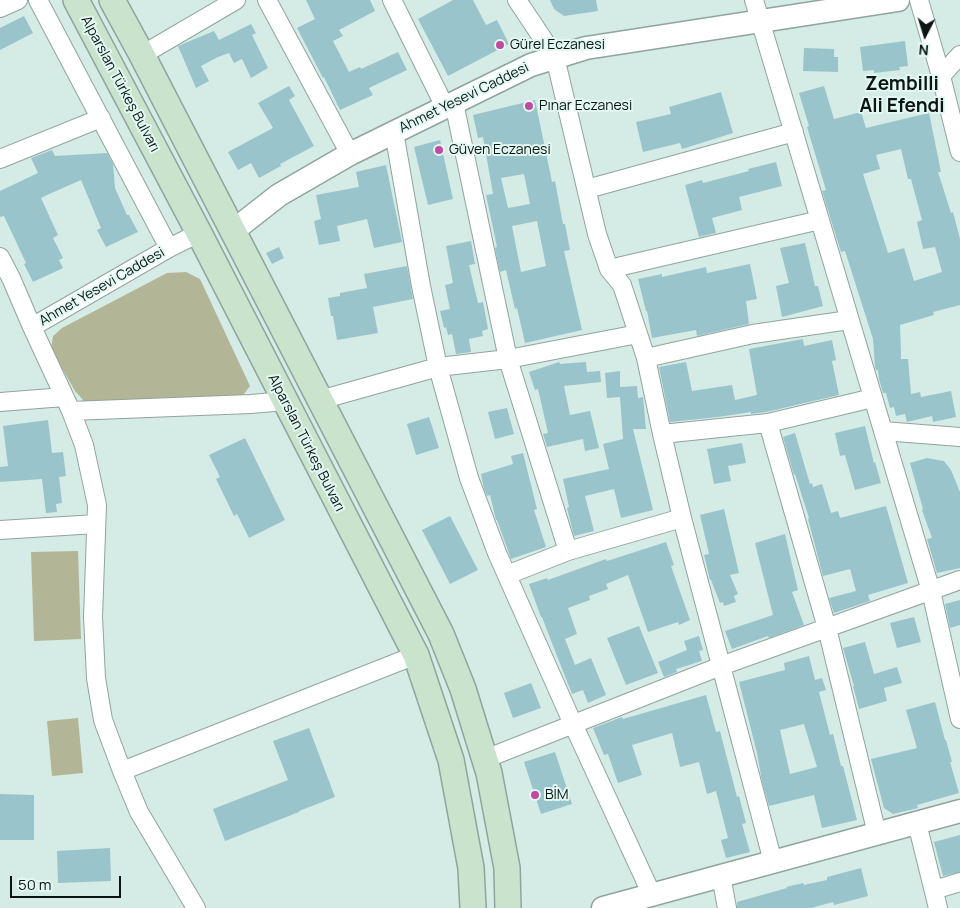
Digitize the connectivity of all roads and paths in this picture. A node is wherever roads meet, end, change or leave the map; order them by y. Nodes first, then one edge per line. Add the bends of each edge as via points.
1 (18, 0) edge
2 (38, 0) edge
3 (76, 0) edge
4 (112, 0) edge
5 (236, 0) edge
6 (267, 0) edge
7 (392, 0) edge
8 (517, 0) edge
9 (754, 0) edge
10 (919, 0) edge
11 (889, 1) edge
12 (0, 8) edge
13 (761, 21) junction
14 (142, 55) junction
15 (960, 55) edge
16 (555, 57) junction
17 (941, 76) junction
18 (449, 105) junction
19 (101, 118) junction
20 (394, 132) junction
21 (794, 132) junction
22 (960, 152) edge
23 (350, 154) junction
24 (0, 159) edge
25 (587, 189) junction
26 (820, 220) junction
27 (233, 230) junction
28 (199, 234) junction
29 (169, 248) junction
30 (0, 257) edge
31 (609, 269) junction
32 (6, 279) edge
33 (849, 320) junction
34 (32, 327) junction
35 (638, 334) junction
36 (646, 358) junction
37 (508, 359) junction
38 (438, 367) junction
39 (873, 398) junction
40 (320, 400) junction
41 (285, 401) junction
42 (0, 402) edge
43 (67, 404) junction
44 (768, 423) junction
45 (883, 431) junction
46 (662, 434) junction
47 (958, 440) edge
48 (682, 518) junction
49 (96, 524) junction
50 (0, 530) edge
51 (568, 551) junction
52 (507, 575) junction
53 (960, 580) edge
54 (930, 591) junction
55 (827, 628) junction
56 (416, 655) junction
57 (721, 666) junction
58 (960, 719) edge
59 (573, 724) junction
60 (485, 759) junction
61 (122, 771) junction
62 (960, 811) edge
63 (917, 823) junction
64 (876, 834) junction
65 (773, 862) junction
66 (721, 876) junction
67 (960, 882) edge
68 (934, 890) junction
69 (652, 894) junction
70 (196, 908) edge
71 (473, 908) edge
72 (508, 908) edge
73 (603, 908) edge
74 (727, 908) edge
75 (938, 908) edge

1 - 12 street
2 - 19 street
3 - 28 main road, Alparslan Türkeş Bulvarı
4 - 14 main road
5 - 14 street
6 - 23 street
7 - 18 street
8 - 16 street
9 - 13 street
10 - 17 street
11 - 13 street, Ahmet Yesevi Caddesi
13 - 16 street, Ahmet Yesevi Caddesi via 586,48
13 - 21 street
14 - 27 main road
15 - 17 street
16 - 18 street, Ahmet Yesevi Caddesi via 531,65
16 - 25 street
17 - 22 street
18 - 20 street, Ahmet Yesevi Caddesi
18 - 37 street
19 - 24 street
19 - 29 street
20 - 23 street, Ahmet Yesevi Caddesi
20 - 38 street
21 - 25 street
21 - 26 street
23 - 27 street, Ahmet Yesevi Caddesi via 279,195
25 - 31 street
26 - 31 street
26 - 33 street
27 - 40 main road
28 - 29 street, Ahmet Yesevi Caddesi
28 - 41 main road, Alparslan Türkeş Bulvarı
29 - 34 street, Ahmet Yesevi Caddesi
30 - 32 street
31 - 35 street via 622,285
32 - 34 street
33 - 36 street via 753,334
33 - 39 street
34 - 43 street
35 - 36 street
35 - 37 street
36 - 46 street
37 - 38 street
37 - 51 street
38 - 40 street
38 - 52 street via 470,478
39 - 44 street
39 - 45 street
40 - 60 main road via 441,634
41 - 43 street via 252,404
41 - 56 main road, Alparslan Türkeş Bulvarı
42 - 43 street
43 - 49 street via 84,445 97,505
44 - 46 street
44 - 55 street
45 - 47 street
45 - 54 street
46 - 48 street
48 - 51 street
48 - 57 street
49 - 50 street
49 - 61 street via 93,617 96,678 103,720
51 - 52 street
52 - 59 street
53 - 54 street
54 - 55 street
54 - 58 street
55 - 57 street
55 - 64 street
56 - 61 street
56 - 71 main road, Alparslan Türkeş Bulvarı via 451,760 471,868
57 - 59 street
57 - 65 street
59 - 60 street
59 - 69 street
60 - 72 main road via 507,868
61 - 70 street via 139,812
62 - 63 street
63 - 64 street
63 - 68 street
64 - 65 street
65 - 66 street
66 - 69 street
66 - 74 street
67 - 68 street
68 - 75 street
69 - 73 street

